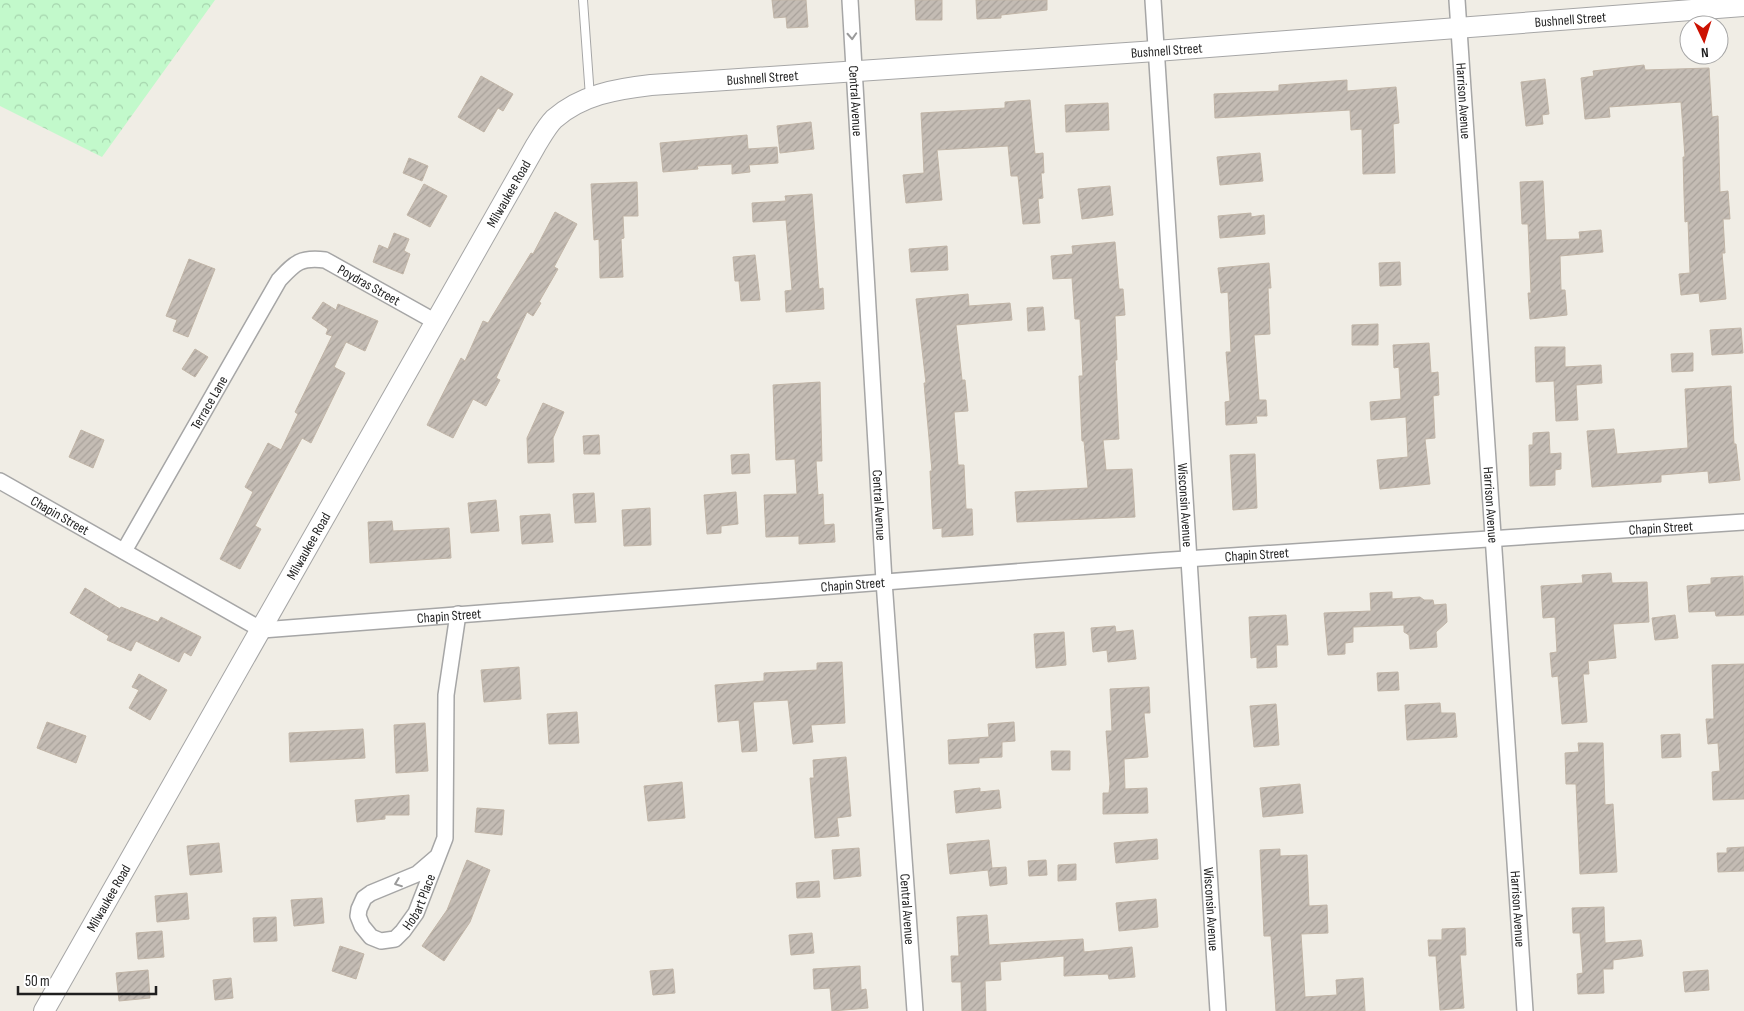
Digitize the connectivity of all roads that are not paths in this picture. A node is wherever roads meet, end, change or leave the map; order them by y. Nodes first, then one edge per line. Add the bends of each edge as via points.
1 (583, 0) edge
2 (850, 0) edge
3 (1153, 0) edge
4 (1457, 0) edge
5 (1744, 6) edge
6 (1459, 28) junction
7 (1156, 51) junction
8 (854, 71) junction
9 (590, 97) junction
10 (301, 260) joint
11 (436, 322) junction
12 (0, 481) edge
13 (1744, 522) edge
14 (1494, 539) junction
15 (124, 551) junction
16 (1189, 559) junction
17 (884, 581) junction
18 (458, 614) junction
19 (262, 630) junction
20 (438, 856) junction
21 (44, 1011) edge
22 (915, 1011) edge
23 (1218, 1011) edge
24 (1525, 1011) edge

1 - 9 lane
2 -> 8 street, Central Avenue
3 - 7 street, Wisconsin Avenue
4 - 6 street, Harrison Avenue
5 - 6 street, Bushnell Street
6 - 7 street, Bushnell Street
6 - 14 street, Harrison Avenue
7 - 8 street, Bushnell Street
7 - 16 street, Wisconsin Avenue
8 - 9 street, Bushnell Street via 630,87
8 - 17 street, Central Avenue
9 - 11 street, Milwaukee Road via 553,120 536,144
10 - 11 street, Poydras Street via 325,260
10 - 15 street, Terrace Lane via 279,280
11 - 19 street, Milwaukee Road
12 - 15 street, Chapin Street
13 - 14 street, Chapin Street
14 - 16 street, Chapin Street
14 - 24 street, Harrison Avenue
15 - 19 street, Chapin Street
16 - 17 street, Chapin Street
16 - 23 street, Wisconsin Avenue
17 - 18 street, Chapin Street
17 - 22 street, Central Avenue
18 - 19 street, Chapin Street
18 - 20 street, Hobart Place via 446,695 445,838
19 - 21 street, Milwaukee Road
20 -> 20 street, Hobart Place via 417,874 364,898 358,916 371,937 381,941 395,939 403,932 416,913

